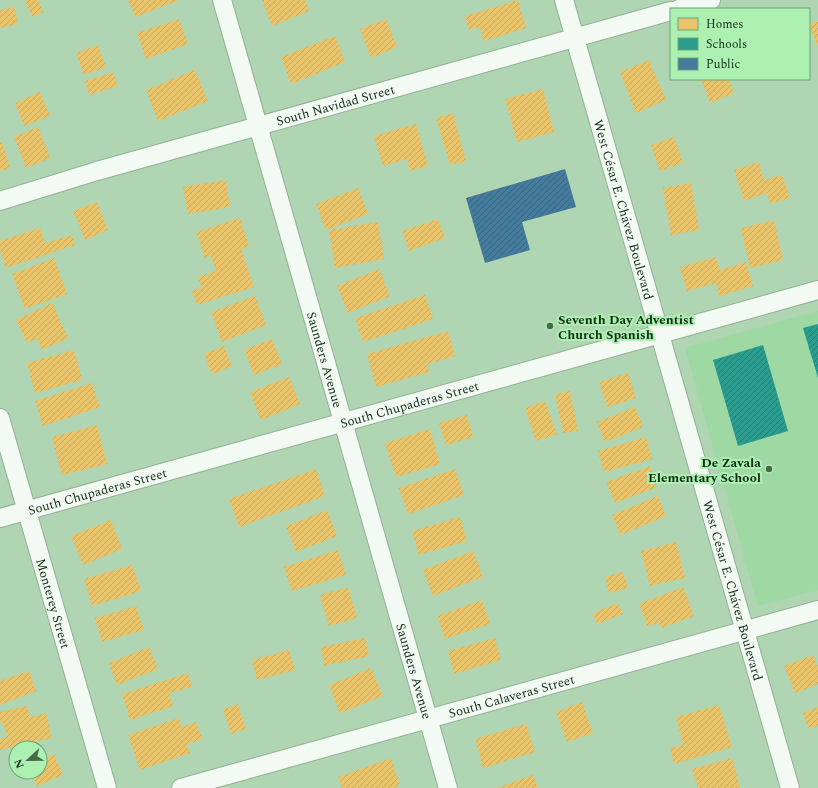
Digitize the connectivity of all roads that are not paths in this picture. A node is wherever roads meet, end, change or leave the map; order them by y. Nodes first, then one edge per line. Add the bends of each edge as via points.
1 (222, 0) edge
2 (564, 0) edge
3 (710, 0) edge
4 (682, 8) edge
5 (670, 11) edge
6 (575, 38) junction
7 (258, 126) junction
8 (0, 201) edge
9 (818, 290) edge
10 (660, 333) junction
11 (0, 418) edge
12 (343, 422) junction
13 (27, 511) junction
14 (0, 518) edge
15 (818, 610) edge
16 (746, 631) junction
17 (428, 719) junction
18 (107, 788) edge
19 (181, 788) edge
20 (448, 788) edge
21 (790, 788) edge

1 - 7 street, Saunders Avenue
2 - 6 street, West César E. Chávez Boulevard
3 - 4 street
5 - 6 street, South Navidad Street
6 - 7 street, South Navidad Street
6 - 10 street, West César E. Chávez Boulevard
7 - 8 street, South Navidad Street
7 - 12 street, Saunders Avenue
9 - 10 street, South Chupaderas Street
10 - 12 street, South Chupaderas Street
10 - 16 street, West César E. Chávez Boulevard
11 - 13 street, Monterey Street
12 - 13 street, South Chupaderas Street
12 - 17 street, Saunders Avenue
13 - 14 street, South Chupaderas Street
13 - 18 street, Monterey Street
15 - 16 street, South Calaveras Street
16 - 17 street, South Calaveras Street
16 - 21 street, West César E. Chávez Boulevard
17 - 19 street, South Calaveras Street
17 - 20 street, Saunders Avenue

